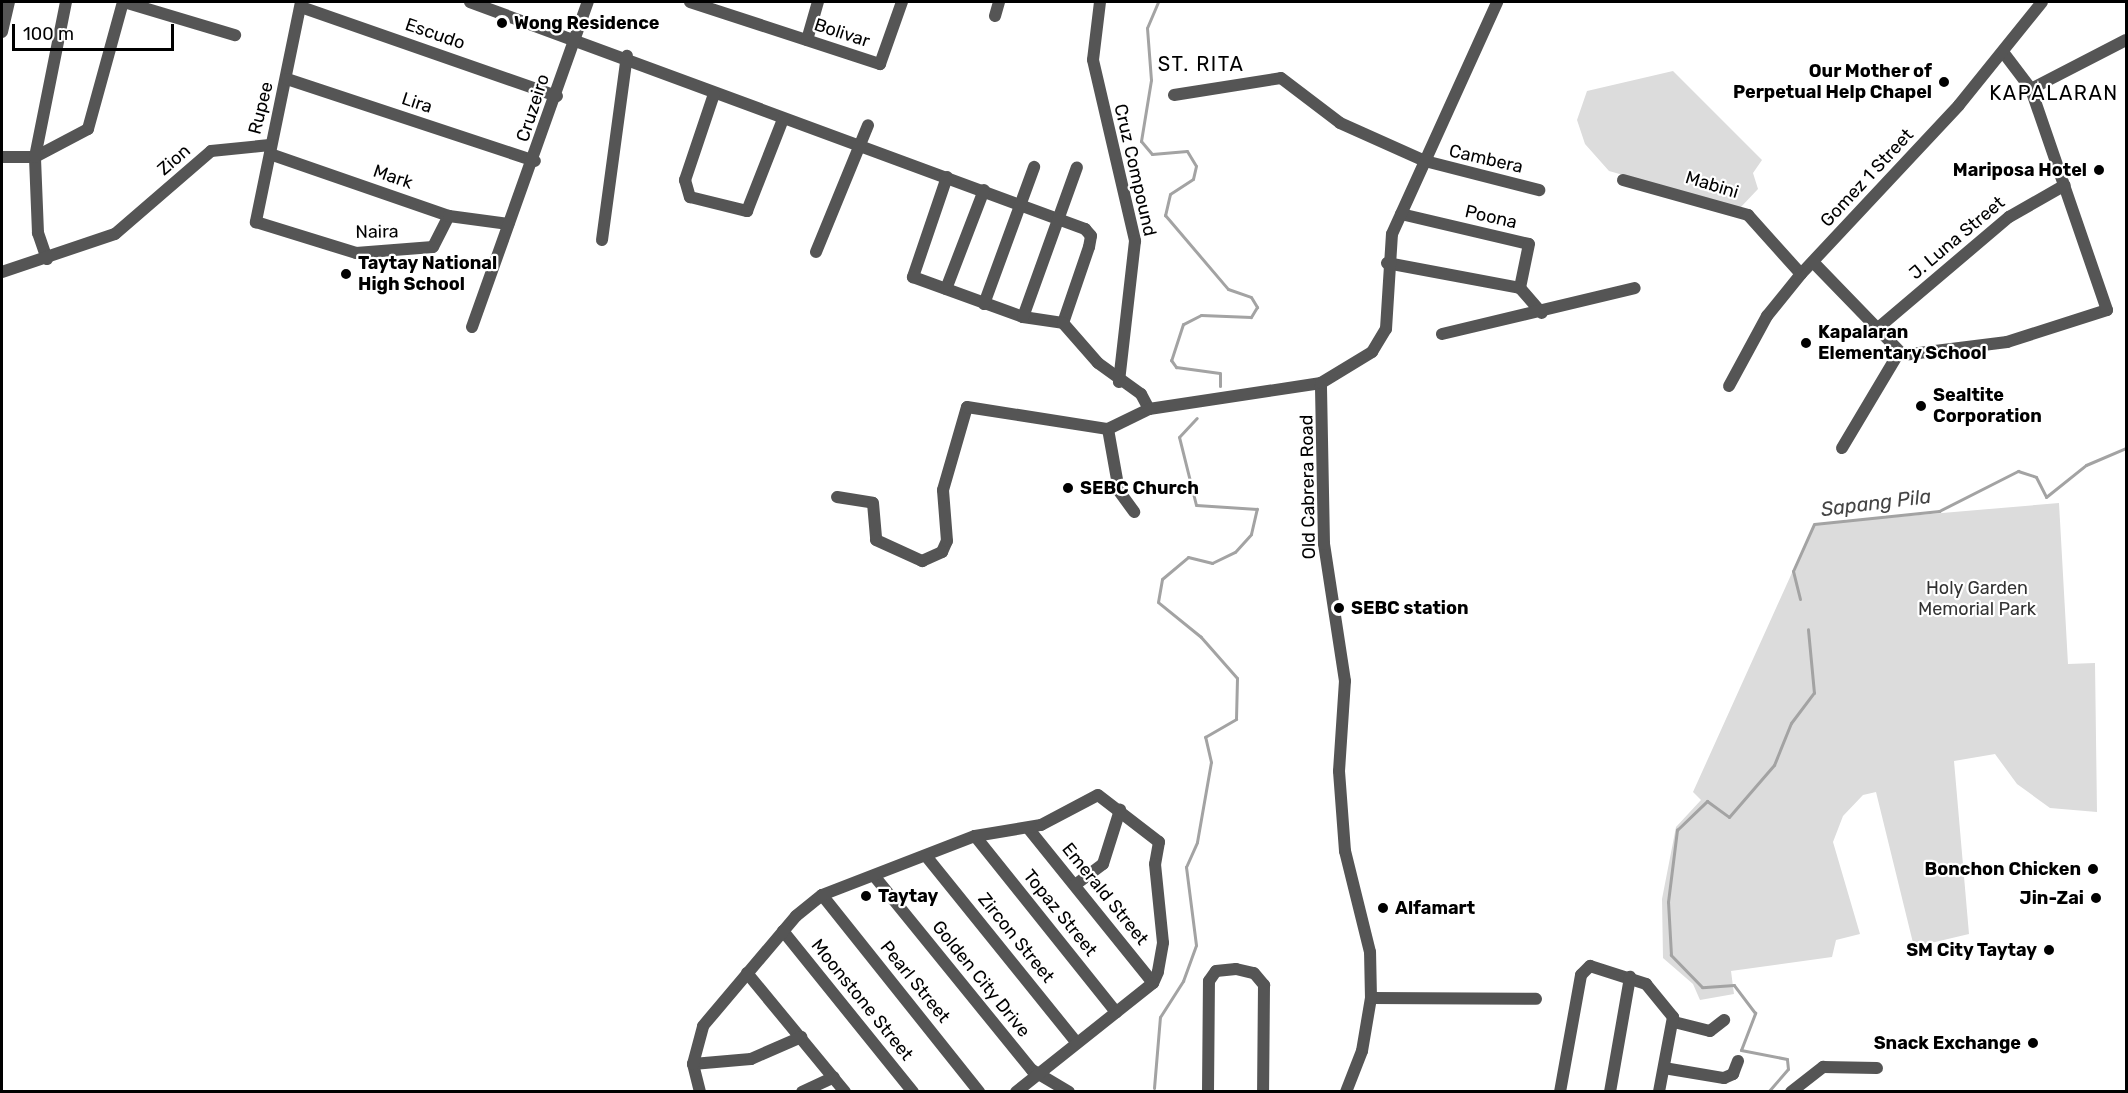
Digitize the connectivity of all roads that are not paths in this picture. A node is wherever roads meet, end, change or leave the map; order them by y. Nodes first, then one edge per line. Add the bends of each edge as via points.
1 (9, 2) edge
2 (66, 2) edge
3 (124, 2) edge
4 (470, 2) edge
5 (588, 2) edge
6 (690, 2) edge
7 (818, 2) edge
8 (902, 2) edge
9 (999, 2) edge
10 (1100, 2) edge
11 (1497, 2) edge
12 (2042, 2) edge
13 (301, 4) edge
14 (995, 16) dead end
15 (2, 32) edge
16 (235, 34) dead end
17 (575, 38) junction
18 (807, 40) junction
19 (2127, 40) edge
20 (2003, 52) junction
21 (621, 54) junction
22 (287, 79) junction
23 (2031, 89) junction
24 (714, 94) junction
25 (1174, 95) dead end
26 (557, 96) junction
27 (783, 119) junction
28 (868, 125) dead end
29 (859, 145) junction
30 (270, 150) junction
31 (2, 157) edge
32 (35, 157) junction
33 (535, 161) junction
34 (1425, 161) junction
35 (1077, 167) dead end
36 (1034, 168) dead end
37 (947, 177) junction
38 (1623, 180) dead end
39 (2065, 184) junction
40 (984, 190) junction
41 (1539, 190) dead end
42 (1021, 203) junction
43 (1401, 214) junction
44 (449, 216) junction
45 (1060, 217) junction
46 (256, 222) joint
47 (508, 224) junction
48 (602, 240) dead end
49 (816, 252) dead end
50 (47, 259) junction
51 (1813, 262) junction
52 (1387, 263) junction
53 (2, 272) edge
54 (1801, 274) junction
55 (1520, 288) junction
56 (1635, 288) dead end
57 (946, 289) junction
58 (984, 304) junction
59 (1542, 313) junction
60 (1023, 317) junction
61 (1063, 323) junction
62 (472, 327) dead end
63 (1878, 328) junction
64 (1442, 334) dead end
65 (1898, 354) junction
66 (1119, 382) junction
67 (1321, 383) junction
68 (1729, 386) dead end
69 (1149, 409) junction
70 (1108, 429) junction
71 (1842, 448) dead end
72 (837, 497) dead end
73 (1134, 512) dead end
74 (1120, 810) junction
75 (1028, 828) junction
76 (975, 836) junction
77 (926, 856) junction
78 (875, 877) junction
79 (1075, 885) junction
80 (822, 895) junction
81 (783, 931) junction
82 (747, 973) junction
83 (1630, 977) junction
84 (1153, 983) junction
85 (1371, 998) junction
86 (1536, 999) dead end
87 (1116, 1012) junction
88 (1724, 1020) dead end
89 (1674, 1022) junction
90 (801, 1037) junction
91 (1077, 1043) junction
92 (1738, 1061) dead end
93 (693, 1064) junction
94 (1664, 1068) junction
95 (1878, 1068) dead end
96 (1038, 1075) junction
97 (834, 1077) junction
98 (700, 1092) edge
99 (802, 1092) edge
100 (845, 1092) edge
101 (913, 1092) edge
102 (979, 1092) edge
103 (1016, 1092) edge
104 (1069, 1092) edge
105 (1208, 1092) edge
106 (1263, 1092) edge
107 (1346, 1092) edge
108 (1560, 1092) edge
109 (1610, 1092) edge
110 (1659, 1092) edge
111 (1791, 1092) edge

1 - 15 street
2 - 32 street
3 - 16 street
3 - 32 street via 88,129
4 - 17 street
5 - 17 street, Cruzeiro
6 - 18 street, Bolivar
7 - 18 street
8 - 18 street, Bolivar via 880,64
9 - 14 street
10 - 66 street, Cruz Compound via 1093,60 1135,241
11 - 34 street
12 - 20 street, Gomez 1 Street
13 - 22 street, Rupee
13 - 26 street, Escudo
17 - 21 street
17 - 26 street, Cruzeiro
19 - 23 street
20 - 23 street
20 - 51 street, Gomez 1 Street
21 - 24 street
21 - 48 street
22 - 30 street, Rupee
22 - 33 street, Lira
23 - 39 street
24 - 27 street
24 - 27 street via 685,180 690,197 747,211
25 - 34 street, Cambera via 1281,78 1340,123
26 - 33 street, Cruzeiro
27 - 29 street
28 - 29 street
29 - 37 street
29 - 49 street
30 - 44 street, Mark
30 - 46 street, Rupee
30 - 50 street, Zion via 211,151 115,234
31 - 32 street
32 - 50 street via 38,233
33 - 47 street, Cruzeiro
34 - 41 street, Cambera
34 - 43 street
35 - 45 street
36 - 42 street
37 - 40 street
37 - 57 street via 912,273
38 - 54 street, Mabini via 1748,216
39 - 63 street, J. Luna Street via 2009,217
39 - 65 street via 2108,302 2100,315 2007,342
40 - 42 street
40 - 57 street
42 - 45 street
42 - 58 street
43 - 52 street
43 - 55 street, Poona via 1528,244
44 - 46 street, Naira via 433,247 356,253
44 - 47 street, Mark
45 - 60 street
45 - 61 street via 1091,236
47 - 62 street, Cruzeiro
50 - 53 street
51 - 54 street, Gomez 1 Street
51 - 63 street
52 - 55 street
52 - 67 street via 1386,329 1372,352
54 - 68 street, Gomez 1 Street via 1767,316
55 - 59 street
56 - 59 street
57 - 58 street
58 - 60 street
59 - 64 street
60 - 61 street
61 - 66 street
63 - 65 street
65 - 71 street
66 - 69 street via 1141,394
67 - 69 street
67 - 85 street, Old Cabrera Road via 1324,544 1345,681 1340,771 1345,850 1370,952
69 - 70 street
70 - 72 street via 967,407 944,490 947,542 942,552 922,561 876,540 873,502
70 - 73 street via 1119,491
74 - 75 street via 1095,795 1052,821
74 - 79 street via 1103,864
74 - 84 street via 1159,843 1155,864 1163,943
75 - 76 street
75 - 79 street, Emerald Street
76 - 77 street
76 - 87 street, Topaz Street
77 - 78 street
77 - 91 street, Zircon Street
78 - 80 street
78 - 96 street, Golden City Drive
79 - 84 street, Emerald Street
80 - 81 street
80 - 102 street, Pearl Street
81 - 82 street
81 - 101 street, Moonstone Street
82 - 90 street
82 - 93 street via 702,1026
83 - 89 street via 1659,997
83 - 108 street via 1590,966 1581,975
83 - 109 street
84 - 87 street
85 - 86 street
85 - 107 street, Old Cabrera Road via 1362,1050
87 - 91 street
88 - 89 street via 1710,1031
89 - 94 street
90 - 93 street via 752,1059
90 - 97 street
91 - 96 street
92 - 94 street via 1733,1074 1724,1078
93 - 98 street
94 - 110 street
95 - 111 street via 1823,1067
96 - 103 street
96 - 104 street, Golden City Drive
97 - 99 street
97 - 100 street
105 - 106 street via 1209,981 1216,971 1236,969 1254,973 1264,985

